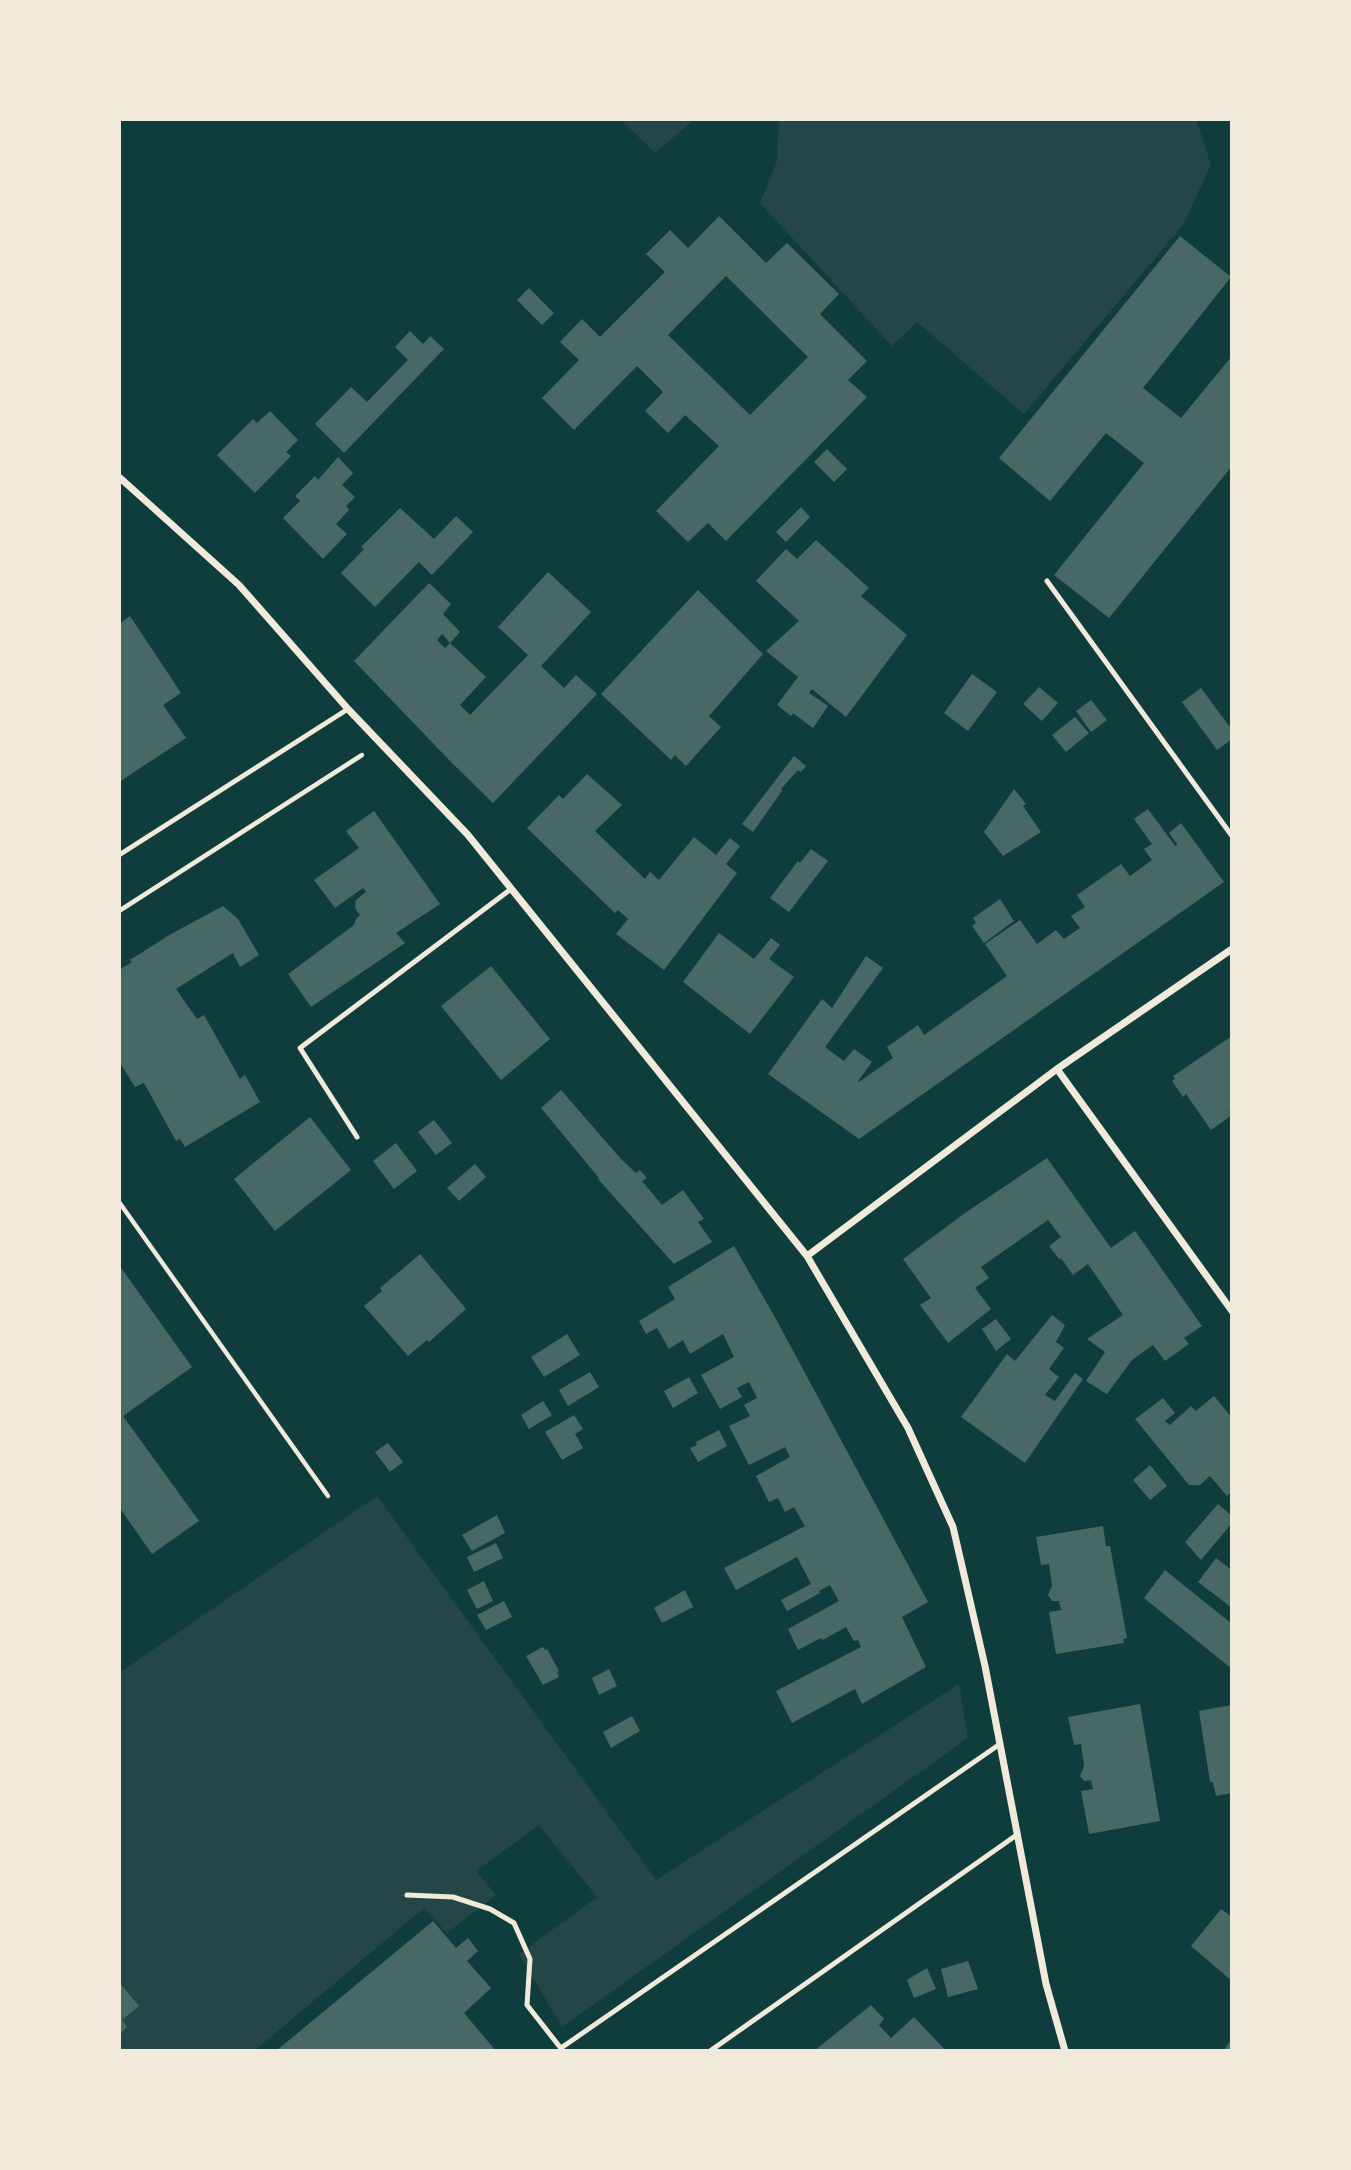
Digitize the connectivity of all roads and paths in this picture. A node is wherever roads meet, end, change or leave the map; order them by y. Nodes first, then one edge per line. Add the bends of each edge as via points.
1 (119, 477) edge
2 (1047, 581) dead end
3 (348, 709) junction
4 (380, 743) junction
5 (1232, 836) edge
6 (119, 855) edge
7 (511, 889) junction
8 (119, 911) edge
9 (1232, 949) edge
10 (1057, 1069) junction
11 (357, 1137) dead end
12 (119, 1202) edge
13 (807, 1256) junction
14 (1232, 1311) edge
15 (328, 1496) dead end
16 (1000, 1745) junction
17 (1018, 1834) junction
18 (407, 1895) dead end
19 (562, 2050) edge
20 (710, 2051) edge
21 (1065, 2051) edge

1 - 3 street via 239,585
2 - 5 lane
3 - 4 street
3 - 6 lane
4 - 7 street via 468,835
4 - 8 path
7 - 11 lane via 300,1048
7 - 13 street
9 - 10 street
10 - 13 street
10 - 14 street
12 - 15 path
13 - 16 street via 908,1428 953,1527
16 - 17 street
16 - 19 lane
17 - 20 lane
17 - 21 street via 1046,1984
18 - 19 lane via 453,1897 514,1923 530,1959 527,2006

